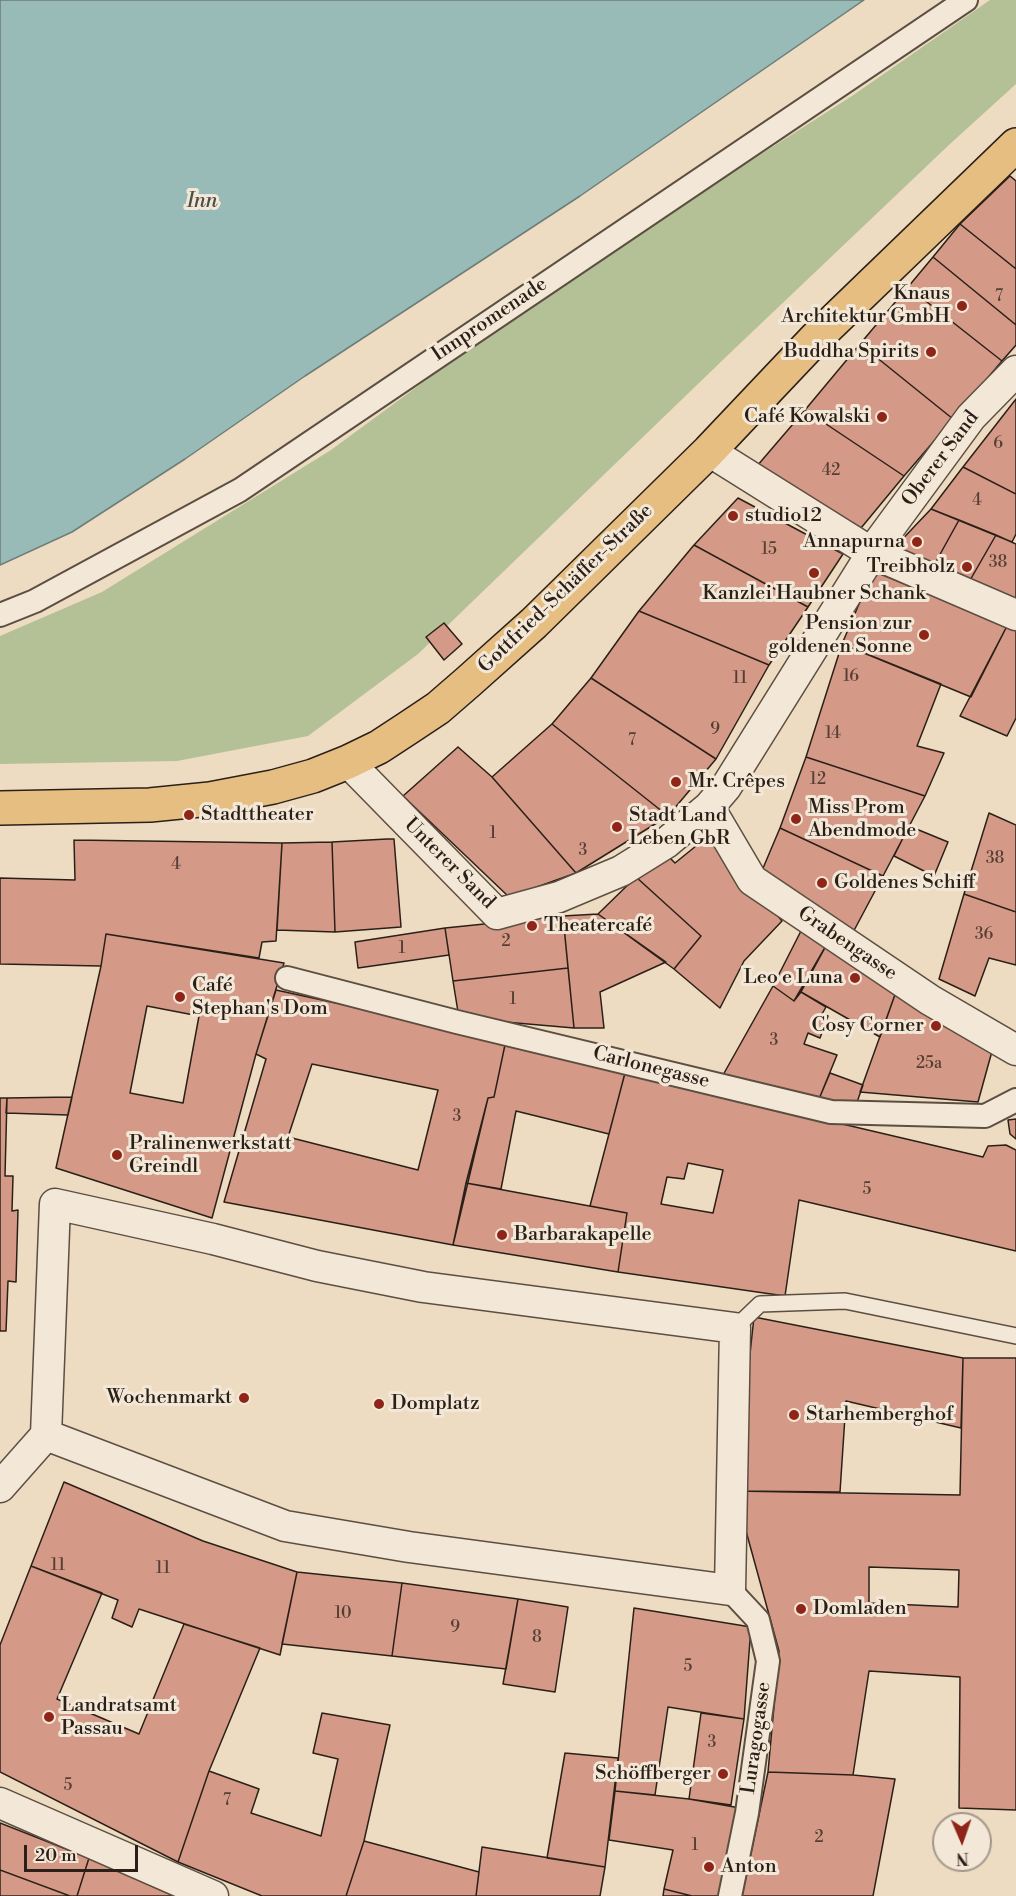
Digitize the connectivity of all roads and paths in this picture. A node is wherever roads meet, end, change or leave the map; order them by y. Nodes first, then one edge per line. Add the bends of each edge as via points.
1 (966, 0) edge
2 (1016, 145) edge
3 (1016, 370) edge
4 (709, 451) junction
5 (872, 553) junction
6 (0, 615) edge
7 (1016, 615) edge
8 (348, 762) junction
9 (710, 807) junction
10 (0, 808) edge
11 (287, 978) dead end
12 (1016, 1050) edge
13 (1016, 1100) edge
14 (735, 1328) junction
15 (1016, 1336) edge
16 (46, 1434) junction
17 (0, 1487) edge
18 (730, 1590) junction
19 (0, 1803) edge
20 (213, 1896) edge
21 (730, 1896) edge

1 - 6 street, Innpromenade via 240,490 35,601
2 - 4 main road, Gottfried-Schäffer-Straße via 816,338
3 - 5 street, Oberer Sand via 971,417
4 - 5 street
4 - 8 main road, Gottfried-Schäffer-Straße via 534,623 438,708 379,747
5 - 7 street
5 - 9 street, Unterer Sand
8 - 9 street, Unterer Sand via 497,914 559,897 621,871 666,843
8 - 10 main road, Gottfried-Schäffer-Straße via 273,787 210,799 150,805
9 - 12 street, Grabengasse via 752,880 930,1000
11 - 13 street, Carlonegasse via 831,1112 985,1116
14 - 15 lane via 760,1304 845,1301
14 - 16 street via 423,1287 55,1204
14 - 18 street
16 - 17 street
16 - 18 street via 285,1526 409,1547
18 - 21 street, Luragogasse via 758,1620 768,1661 747,1813
19 - 20 street

